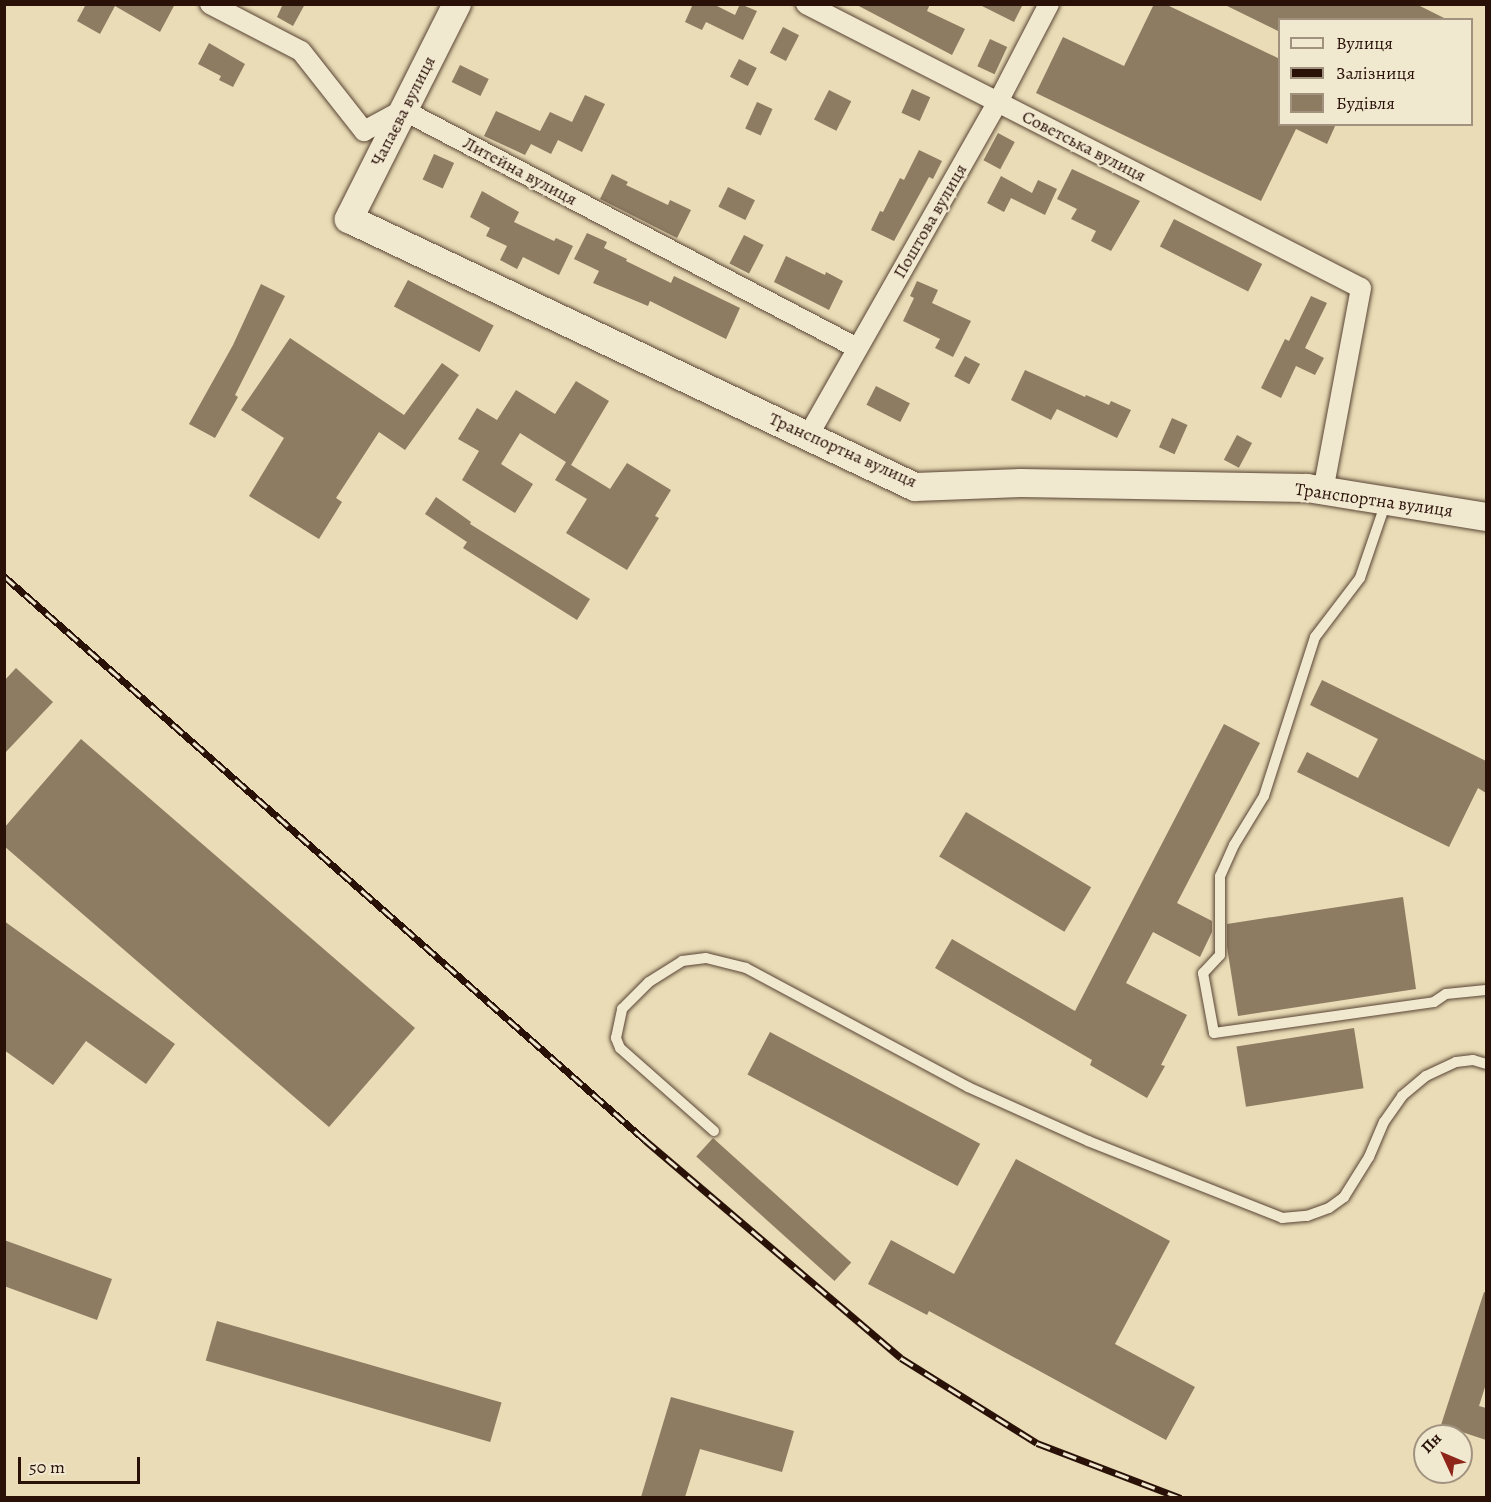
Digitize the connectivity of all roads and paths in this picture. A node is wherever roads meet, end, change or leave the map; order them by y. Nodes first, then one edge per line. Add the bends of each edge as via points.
1 (210, 4) edge
2 (457, 4) edge
3 (806, 4) edge
4 (1049, 4) edge
5 (843, 13) edge
6 (998, 102) junction
7 (403, 110) junction
8 (349, 219) joint
9 (857, 348) junction
10 (808, 436) junction
11 (1323, 491) junction
12 (1387, 501) junction
13 (1486, 517) edge
14 (1486, 990) edge
15 (1486, 1064) edge
16 (714, 1131) dead end

1 - 7 street via 301,51 364,131
2 - 7 street, Чапаєва вулиця
3 - 5 street, Советська вулиця
4 - 6 street, Поштова вулиця
5 - 6 street, Советська вулиця
6 - 9 street, Поштова вулиця
6 - 11 street, Советська вулиця via 1361,288
7 - 8 street, Чапаєва вулиця
7 - 9 street, Литейна вулиця
8 - 10 street, Транспортна вулиця
9 - 10 street, Поштова вулиця
10 - 11 street, Транспортна вулиця via 915,487 1021,483
11 - 12 street, Транспортна вулиця
12 - 13 street, Транспортна вулиця
12 - 14 lane via 1360,578 1315,637 1264,796 1220,876 1220,955 1203,972 1214,1033 1434,1002 1446,994
15 - 16 lane via 1473,1060 1456,1062 1426,1076 1402,1096 1384,1122 1369,1157 1344,1197 1307,1216 1282,1218 1088,1141 968,1087 746,968 706,958 682,961 649,982 622,1009 616,1038 620,1048

